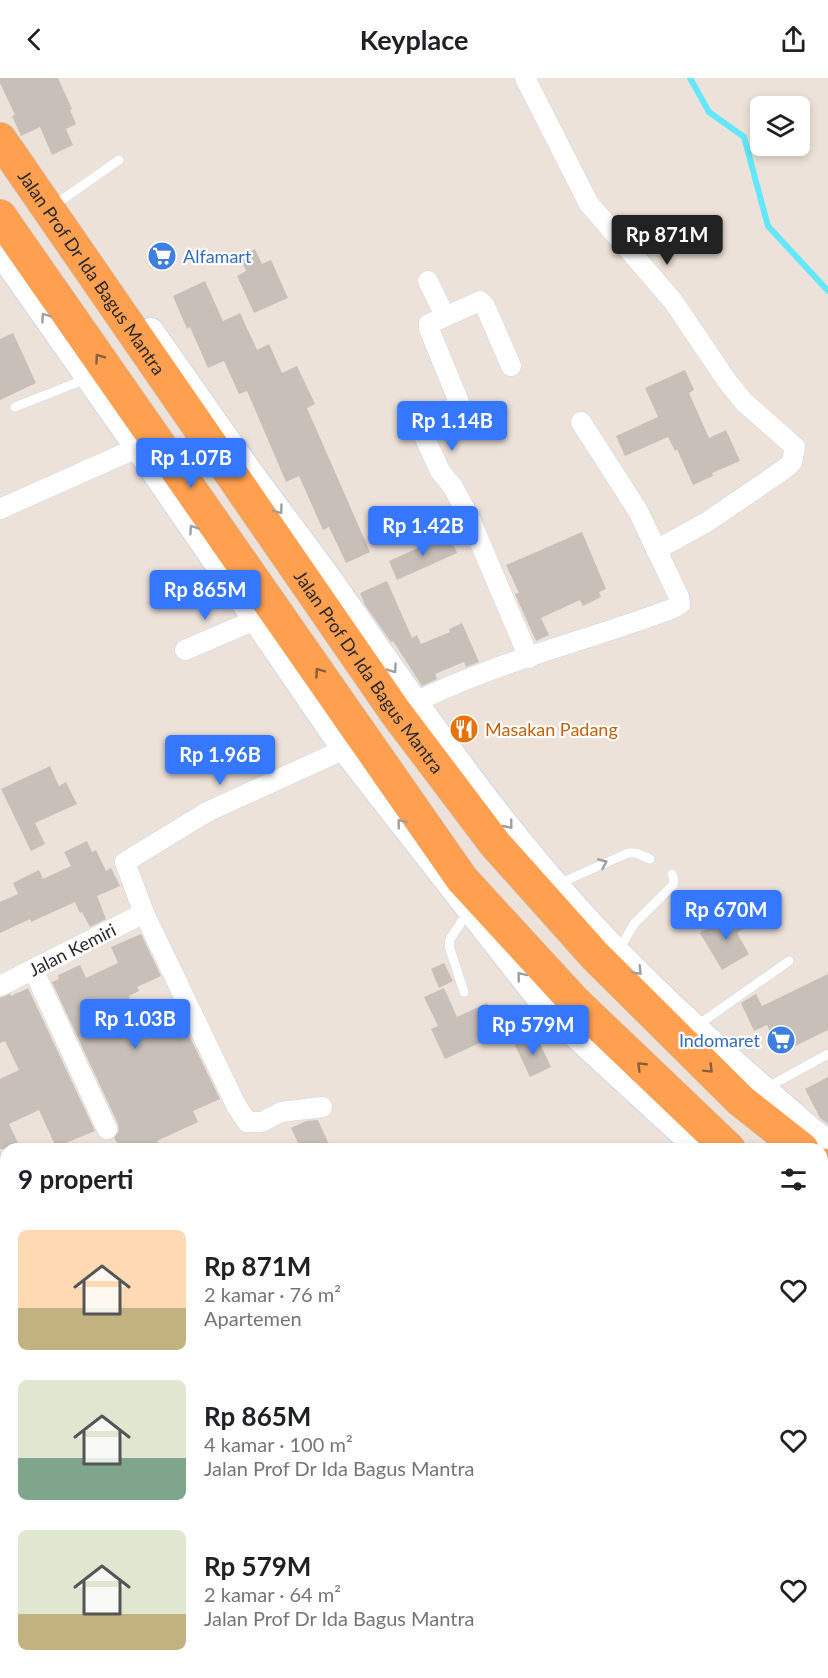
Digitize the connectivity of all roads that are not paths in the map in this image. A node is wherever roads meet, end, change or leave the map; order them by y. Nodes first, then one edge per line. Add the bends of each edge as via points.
1 (525, 78) edge
2 (0, 122) edge
3 (0, 139) edge
4 (119, 160) dead end
5 (54, 205) junction
6 (0, 216) edge
7 (0, 253) edge
8 (428, 281) dead end
9 (444, 316) junction
10 (511, 366) dead end
11 (88, 378) junction
12 (15, 407) dead end
13 (582, 422) dead end
14 (137, 448) junction
15 (0, 509) edge
16 (656, 550) junction
17 (255, 620) junction
18 (185, 650) dead end
19 (529, 658) junction
20 (406, 707) junction
21 (355, 745) junction
22 (650, 859) dead end
23 (672, 874) dead end
24 (547, 888) junction
25 (470, 910) junction
26 (144, 913) junction
27 (618, 951) junction
28 (789, 961) dead end
29 (33, 969) junction
30 (0, 986) edge
31 (464, 992) dead end
32 (695, 1027) junction
33 (828, 1054) edge
34 (764, 1089) junction
35 (322, 1107) dead end
36 (107, 1128) dead end
37 (828, 1142) edge
38 (691, 1143) edge
39 (723, 1143) edge
40 (794, 1143) edge

1 - 16 street via 589,204 673,301 744,402 795,447 792,462 786,468 707,522
2 - 5 street
3 - 5 highway, Jalan Prof Dr Ida Bagus Mantra
4 - 5 lane
5 -> 20 highway, Jalan Prof Dr Ida Bagus Mantra
21 -> 6 highway
11 -> 7 street
8 - 9 street
9 - 10 street via 483,303
9 - 19 street via 428,326 459,405 422,424 421,431 470,519
11 - 12 lane
11 - 14 street
13 - 16 street via 638,511
14 - 15 street
17 -> 14 street
16 - 19 street via 680,604 621,629
17 - 18 street
17 - 21 street
19 - 20 street
20 -> 24 highway, Jalan Prof Dr Ida Bagus Mantra via 495,844
25 -> 21 street
21 - 26 street via 207,812 125,862
39 -> 21 highway via 574,1001 462,879
24 -> 22 lane via 628,853
23 - 27 lane via 673,885 634,924
24 - 27 street
24 -> 40 highway, Jalan Prof Dr Ida Bagus Mantra via 595,956 741,1101
25 - 31 lane via 449,942
38 -> 25 street via 549,1012
26 - 29 street, Jalan Kemiri
26 - 35 street via 247,1122 262,1122 281,1112
27 -> 32 street
28 - 32 lane
29 - 30 street, Jalan Kemiri
29 - 36 street
32 - 34 street
33 - 34 lane
34 - 37 street

